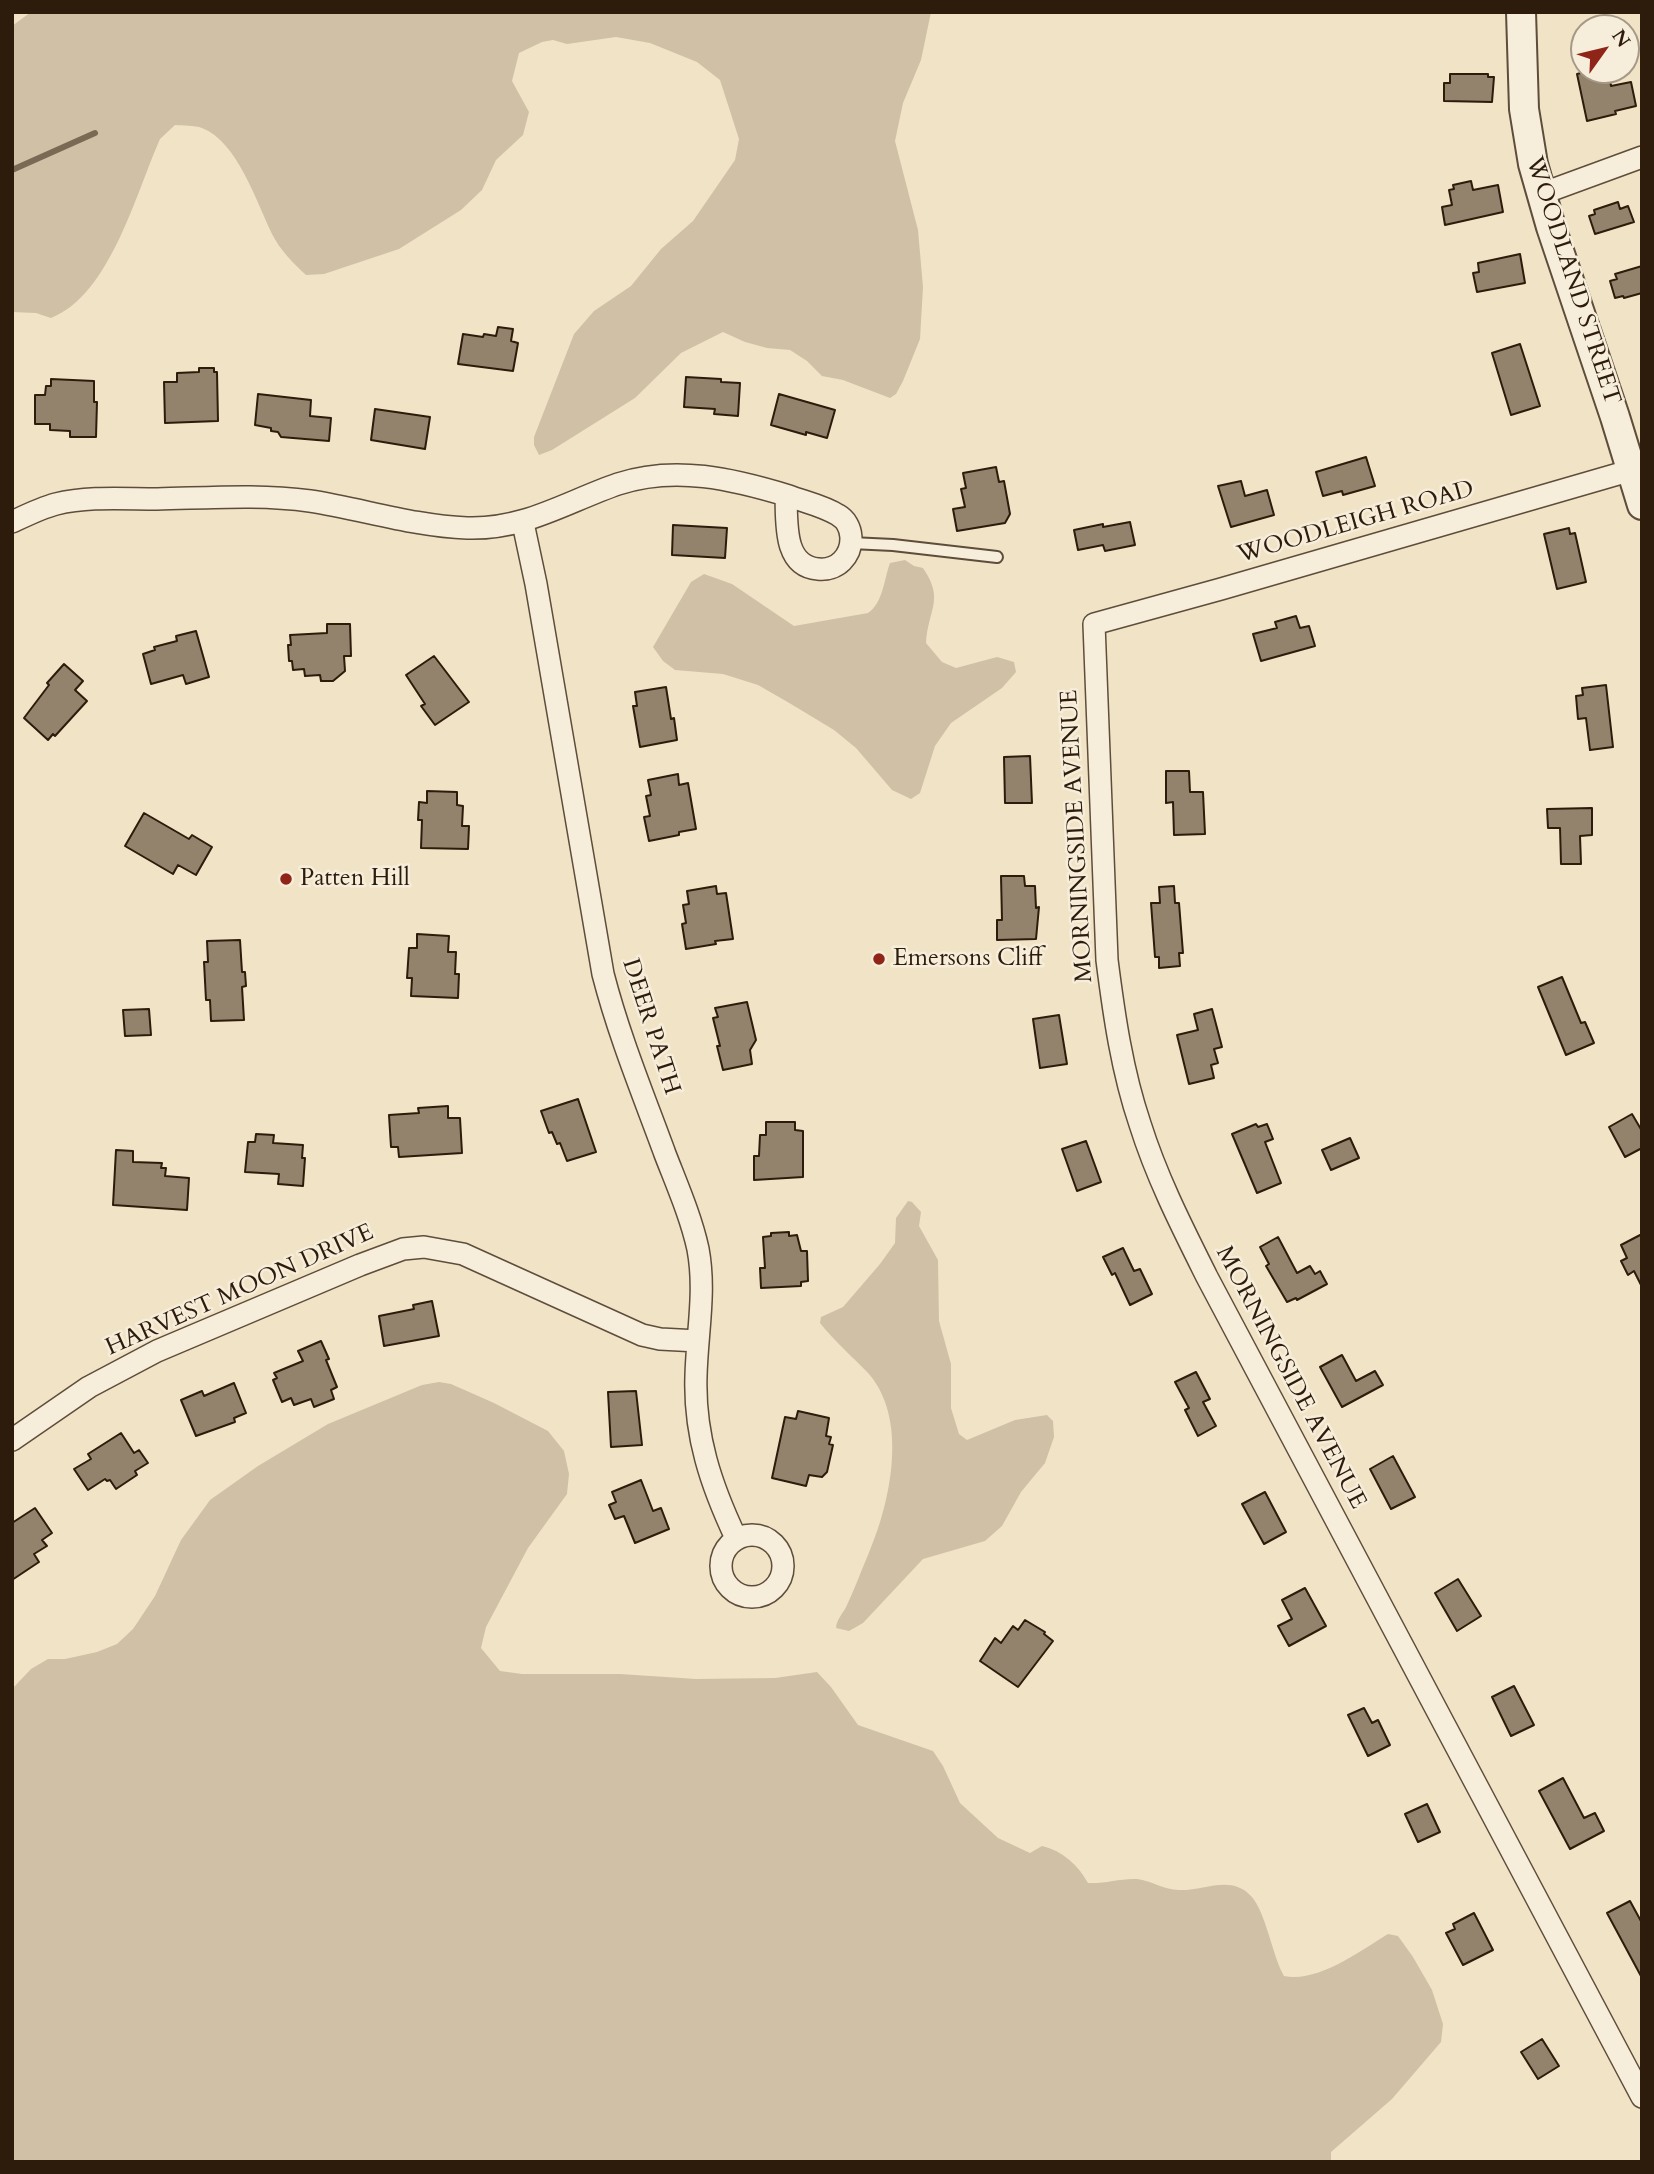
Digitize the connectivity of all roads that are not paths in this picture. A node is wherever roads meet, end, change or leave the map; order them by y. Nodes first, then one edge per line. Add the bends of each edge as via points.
1 (1521, 12) edge
2 (1642, 157) edge
3 (1541, 194) junction
4 (1632, 470) junction
5 (786, 496) junction
6 (1642, 505) edge
7 (12, 522) edge
8 (523, 523) junction
9 (851, 543) junction
10 (997, 557) dead end
11 (1094, 624) joint
12 (698, 1341) junction
13 (12, 1440) edge
14 (736, 1538) dead end
15 (1642, 2097) edge

1 - 3 street, WOODLAND STREET via 1524,109
2 - 3 street
3 - 4 street, WOODLAND STREET
4 - 6 street, WOODLAND STREET
4 - 11 street, WOODLEIGH ROAD
5 - 8 street via 733,480 662,474 617,484
5 - 9 street via 843,518
5 - 9 street via 790,546 802,564 831,568 846,556
7 - 8 street via 57,504 89,500 248,498 311,501 441,526
8 - 12 street, DEER PATH via 603,974 619,1032 698,1247 702,1301
9 - 10 lane
11 - 15 street, MORNINGSIDE AVENUE via 1107,960 1128,1083 1151,1157 1213,1290
12 - 13 street, HARVEST MOON DRIVE via 642,1335 463,1254 424,1247 403,1249 157,1351 89,1387
12 - 14 street, DEER PATH via 697,1428 710,1478

